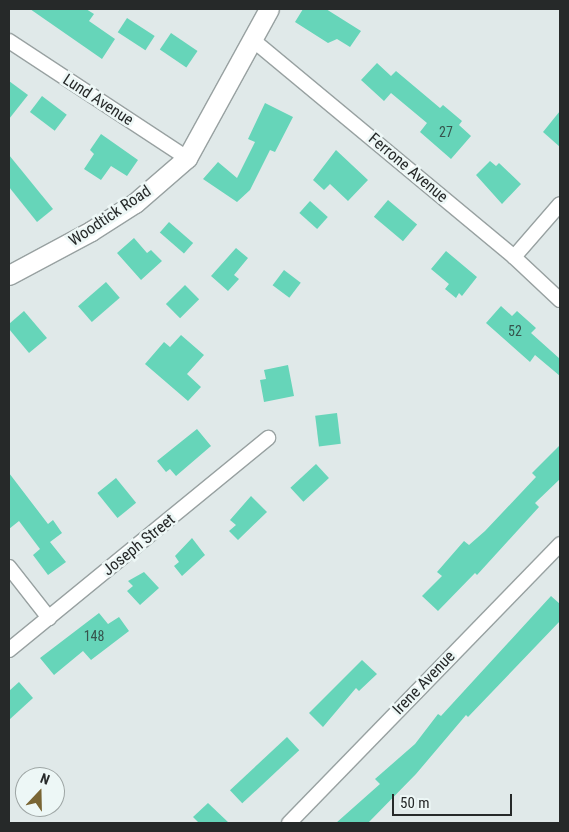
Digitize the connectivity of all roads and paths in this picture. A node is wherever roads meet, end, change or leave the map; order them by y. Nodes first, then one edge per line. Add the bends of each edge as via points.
1 (269, 9) edge
2 (253, 40) junction
3 (9, 41) edge
4 (187, 158) junction
5 (560, 204) edge
6 (514, 257) junction
7 (9, 275) edge
8 (560, 300) edge
9 (268, 438) dead end
10 (560, 544) edge
11 (9, 567) edge
12 (50, 618) junction
13 (9, 650) edge
14 (289, 823) edge

1 - 2 main road, Woodtick Road
2 - 4 main road, Woodtick Road
2 - 6 street, Ferrone Avenue
3 - 4 street, Lund Avenue
4 - 7 main road, Woodtick Road via 135,203
5 - 6 street
6 - 8 street, Ferrone Avenue
9 - 12 street, Joseph Street
10 - 14 street, Irene Avenue
11 - 12 street
12 - 13 street, Joseph Street

